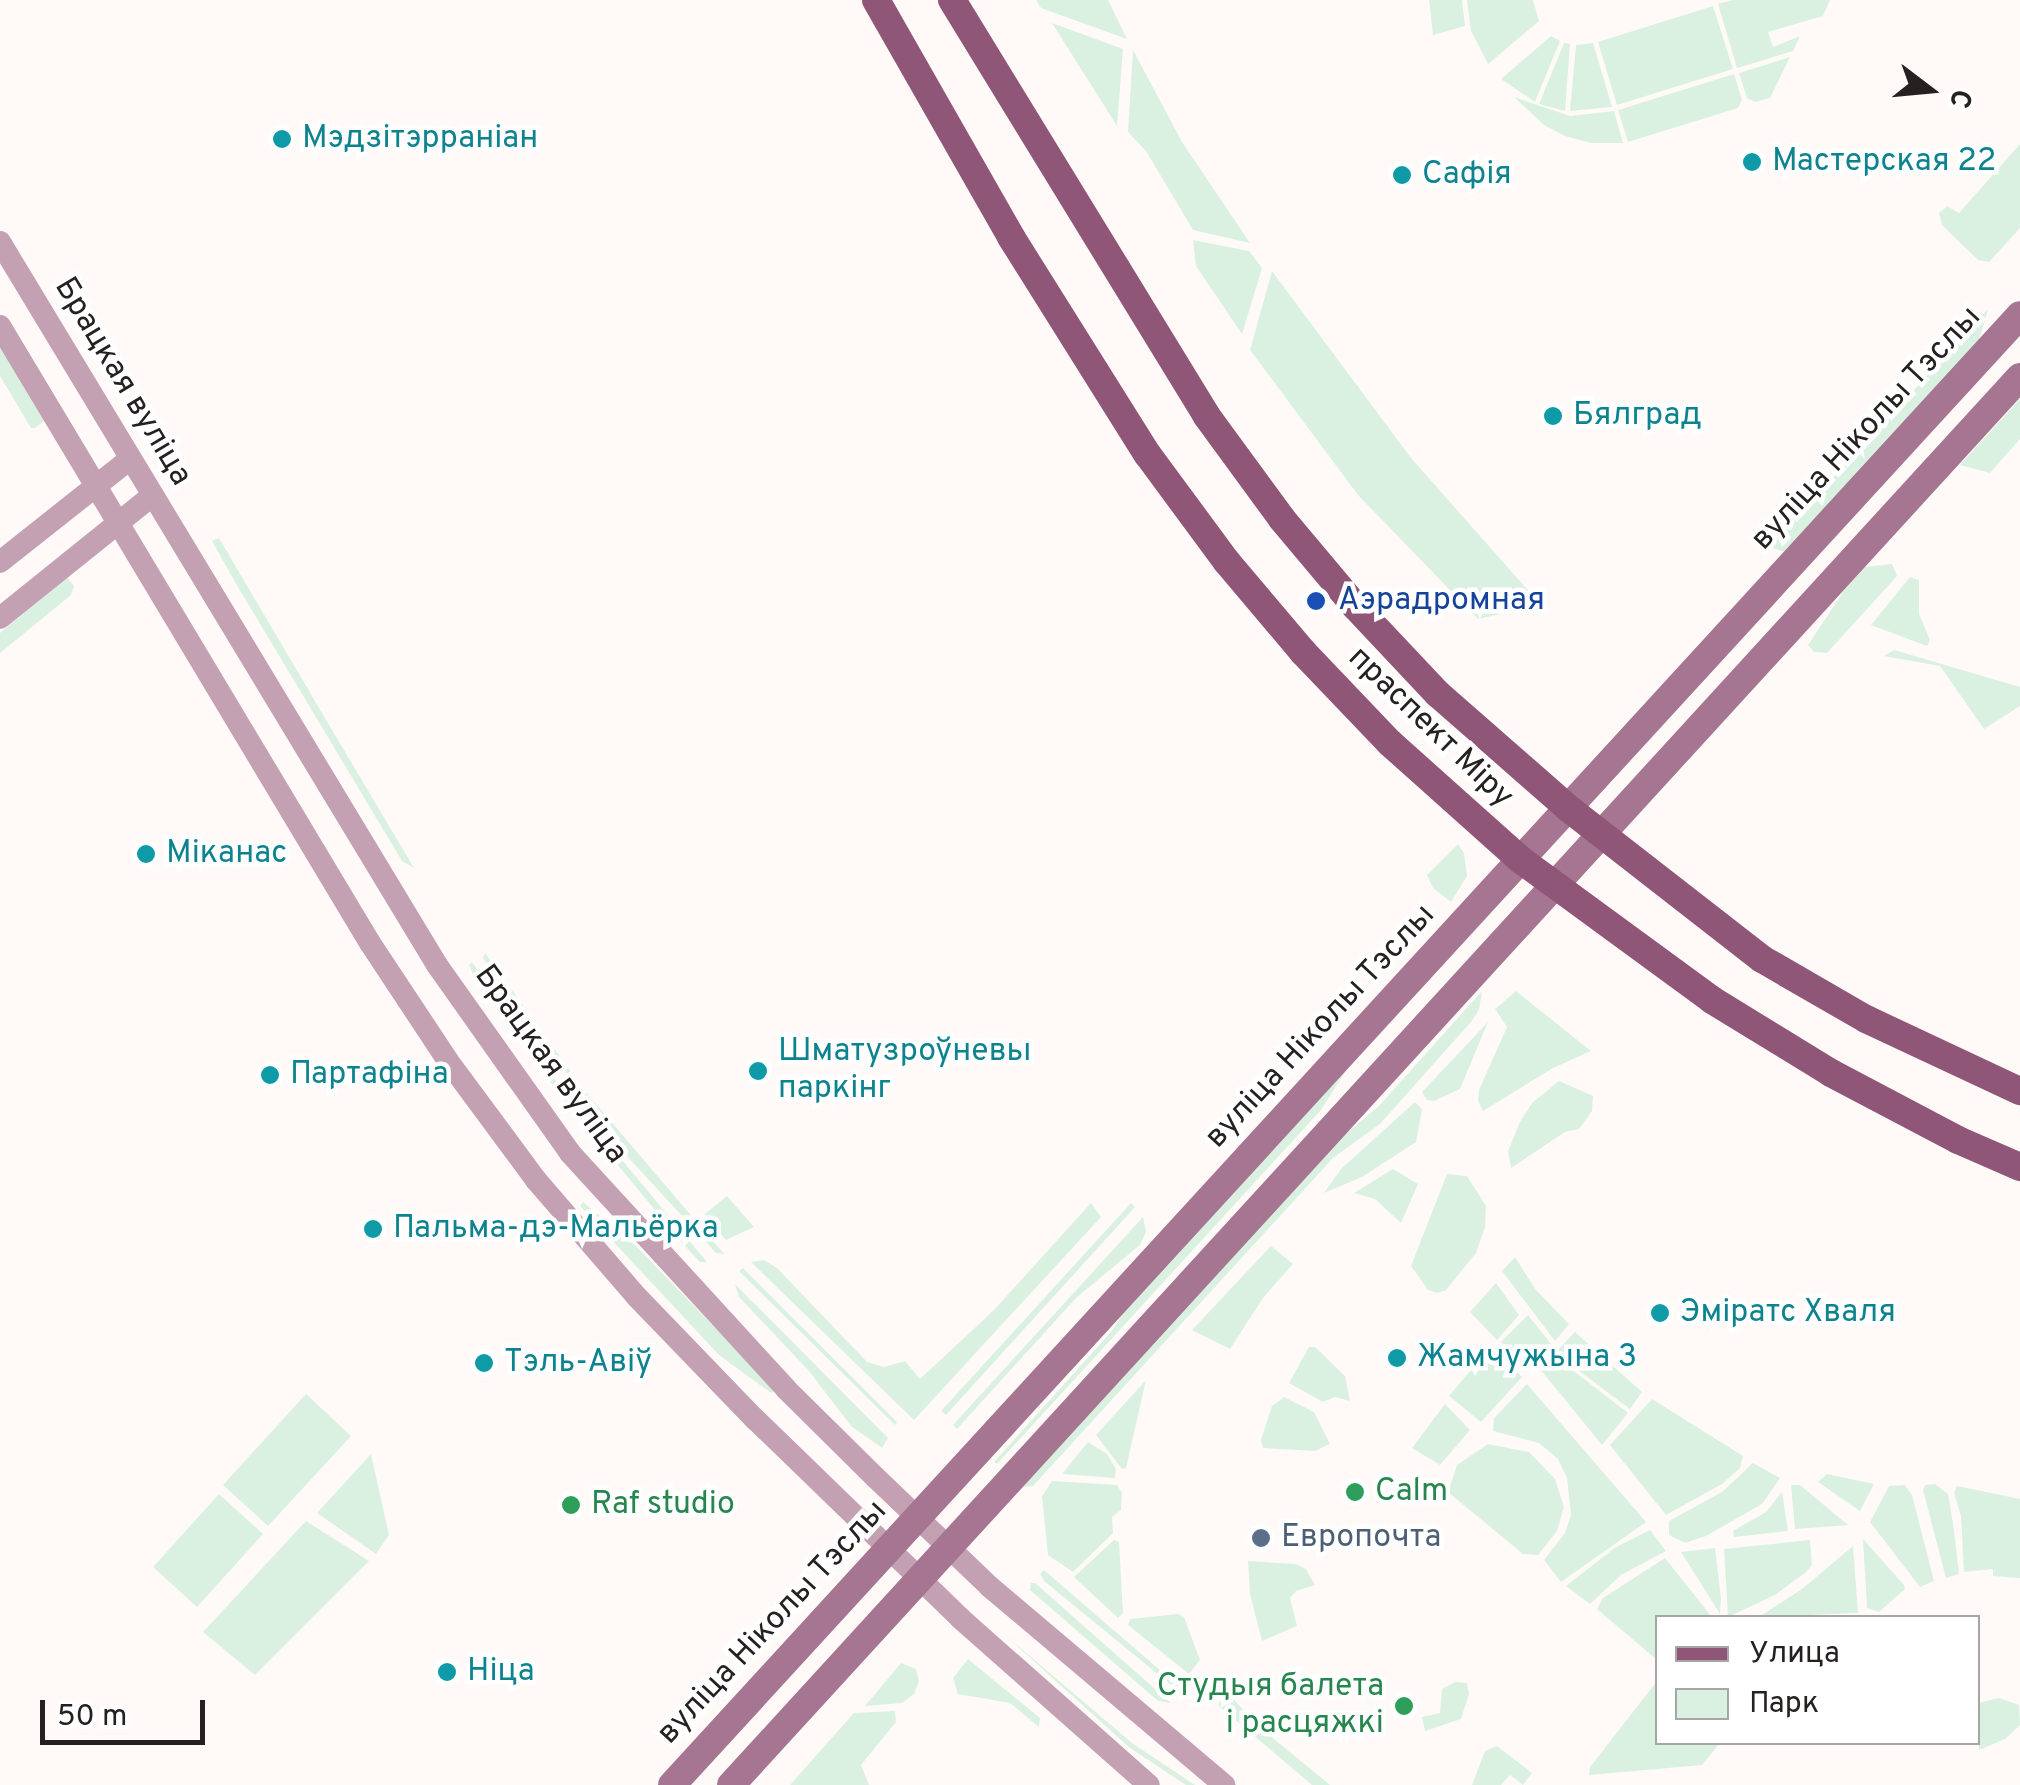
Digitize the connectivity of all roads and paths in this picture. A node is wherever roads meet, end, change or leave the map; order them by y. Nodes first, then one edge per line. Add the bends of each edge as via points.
1 (876, 0) edge
2 (952, 0) edge
3 (0, 242) edge
4 (2020, 315) edge
5 (0, 326) edge
6 (2020, 378) edge
7 (130, 459) junction
8 (94, 486) junction
9 (152, 496) junction
10 (118, 523) junction
11 (0, 562) edge
12 (0, 618) edge
13 (1568, 808) junction
14 (1602, 835) junction
15 (1521, 860) junction
16 (1554, 886) junction
17 (2020, 1091) edge
18 (2020, 1166) edge
19 (918, 1518) junction
20 (949, 1548) junction
21 (888, 1550) junction
22 (920, 1580) junction
23 (672, 1785) edge
24 (731, 1785) edge
25 (1150, 1785) edge
26 (1224, 1785) edge

1 - 15 main road, праспект Міру via 1011,237 1148,454 1227,562 1390,743
2 - 13 main road, праспект Міру via 1206,415 1282,519 1438,694
3 - 7 street, Брацкая вуліца
4 - 13 main road, вуліца Ніколы Тэслы
5 - 8 street
6 - 14 main road
7 - 8 street
7 - 9 street, Брацкая вуліца
8 - 10 street
8 - 11 street
9 - 10 street
9 - 19 street, Брацкая вуліца via 437,965 570,1154 786,1389
10 - 12 street
10 - 21 street via 389,973 536,1180 637,1297
13 - 14 main road, праспект Міру
13 - 15 main road, вуліца Ніколы Тэслы
14 - 16 main road
14 - 17 main road, праспект Міру via 1762,959 1866,1019
15 - 16 main road, праспект Міру
15 - 19 main road, вуліца Ніколы Тэслы
16 - 18 main road, праспект Міру via 1712,1000 1831,1073
16 - 20 main road
19 - 20 street, Брацкая вуліца
19 - 21 main road, вуліца Ніколы Тэслы
20 - 22 main road
20 - 26 street, Брацкая вуліца
21 - 22 street
21 - 23 main road, вуліца Ніколы Тэслы
22 - 24 main road
22 - 25 street

